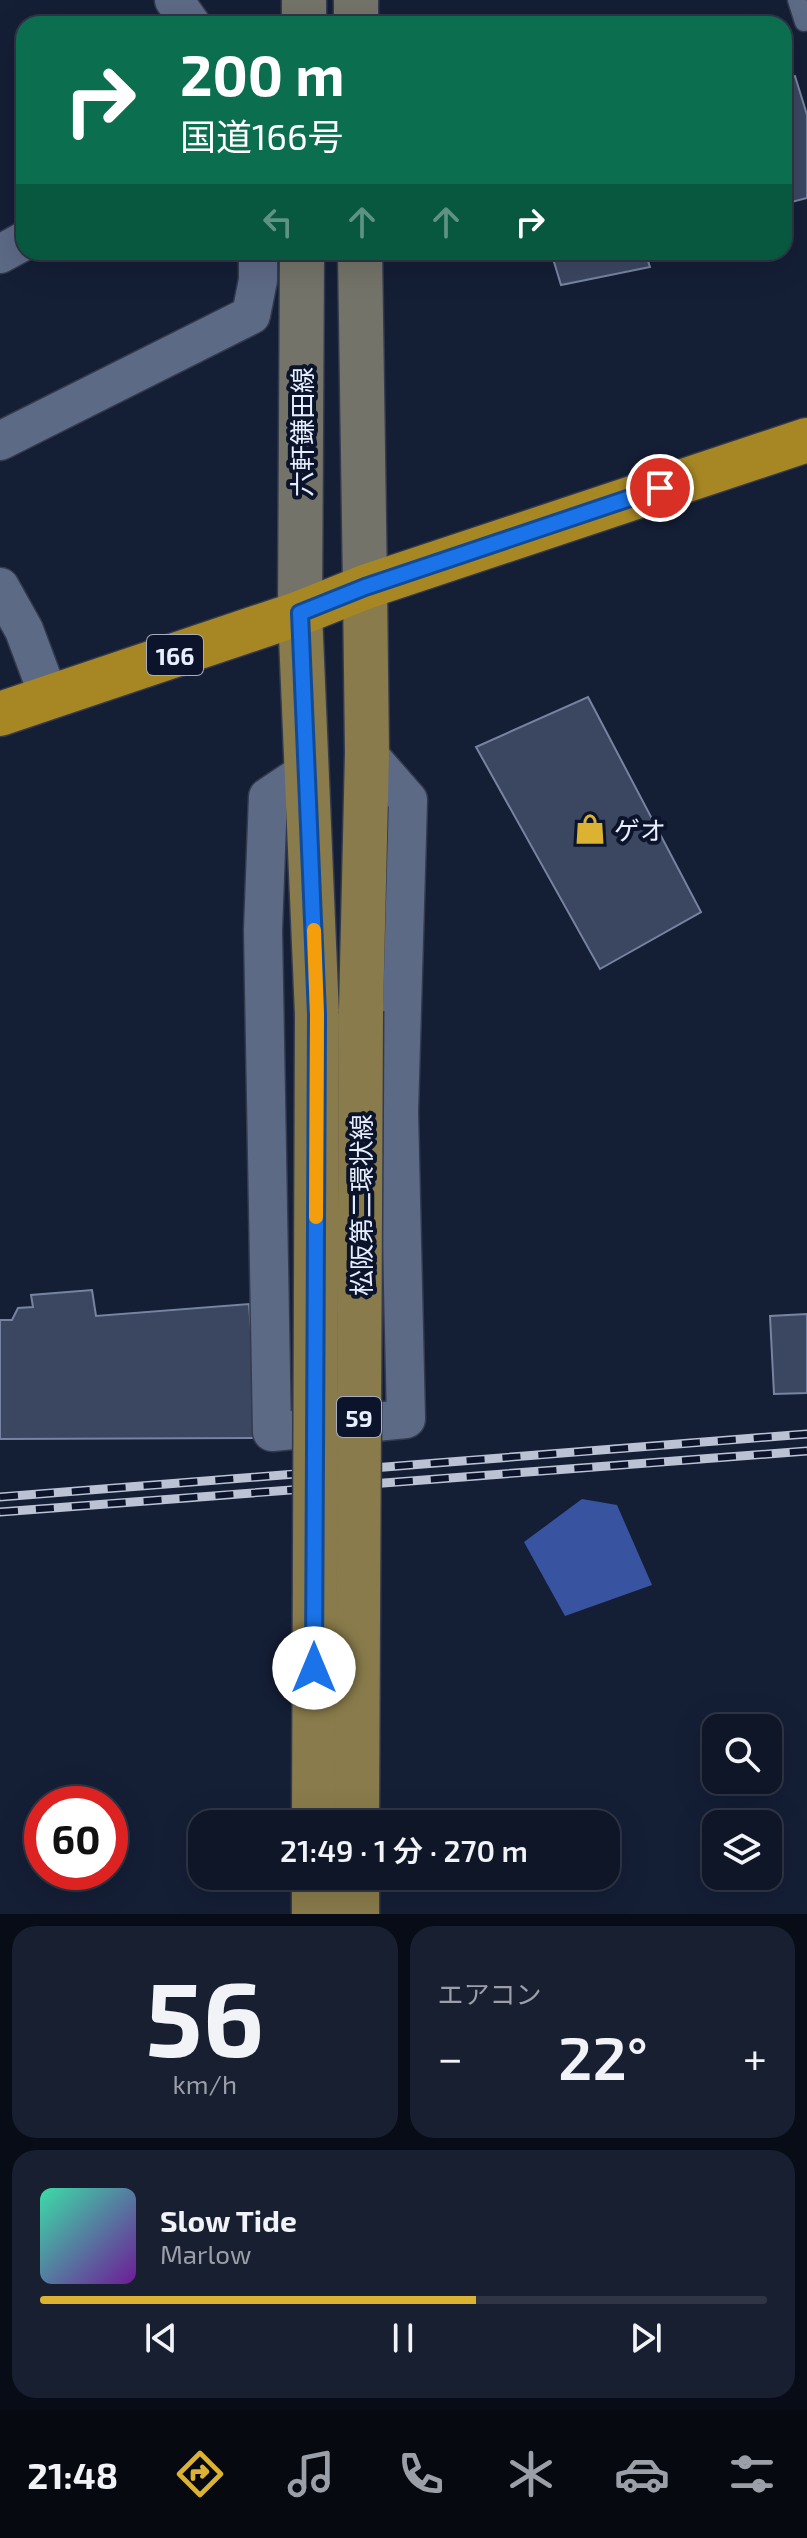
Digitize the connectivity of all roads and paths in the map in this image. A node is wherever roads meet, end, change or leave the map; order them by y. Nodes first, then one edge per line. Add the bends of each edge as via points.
1 (797, 0) edge
2 (804, 22) dead end
3 (258, 260) edge
4 (302, 260) edge
5 (360, 260) edge
6 (807, 440) edge
7 (0, 441) edge
8 (0, 587) edge
9 (365, 587) junction
10 (300, 613) junction
11 (49, 697) junction
12 (0, 714) edge
13 (367, 753) junction
14 (307, 771) junction
15 (314, 1810) edge
16 (357, 1810) edge
17 (314, 1890) edge
18 (357, 1890) edge
19 (314, 1914) edge
20 (357, 1914) edge

1 - 2 lane
3 - 7 street via 251,315
4 - 10 main road, 六軒鎌田線
5 - 9 main road
6 - 9 highway, 166
8 - 11 street via 24,630
9 - 10 highway, 166
9 - 13 main road, 松阪第二環状線 / 59
10 - 11 highway, 166
10 - 14 main road, 松阪第二環状線 / 59
11 - 12 highway, 166
13 - 14 street via 408,800 399,1112 406,1419 272,1432 263,930 268,797
13 - 16 main road, 松阪第二環状線 / 59, bridge
14 - 15 main road, 松阪第二環状線 / 59, bridge via 317,1015
17 - 19 main road
18 - 20 main road

